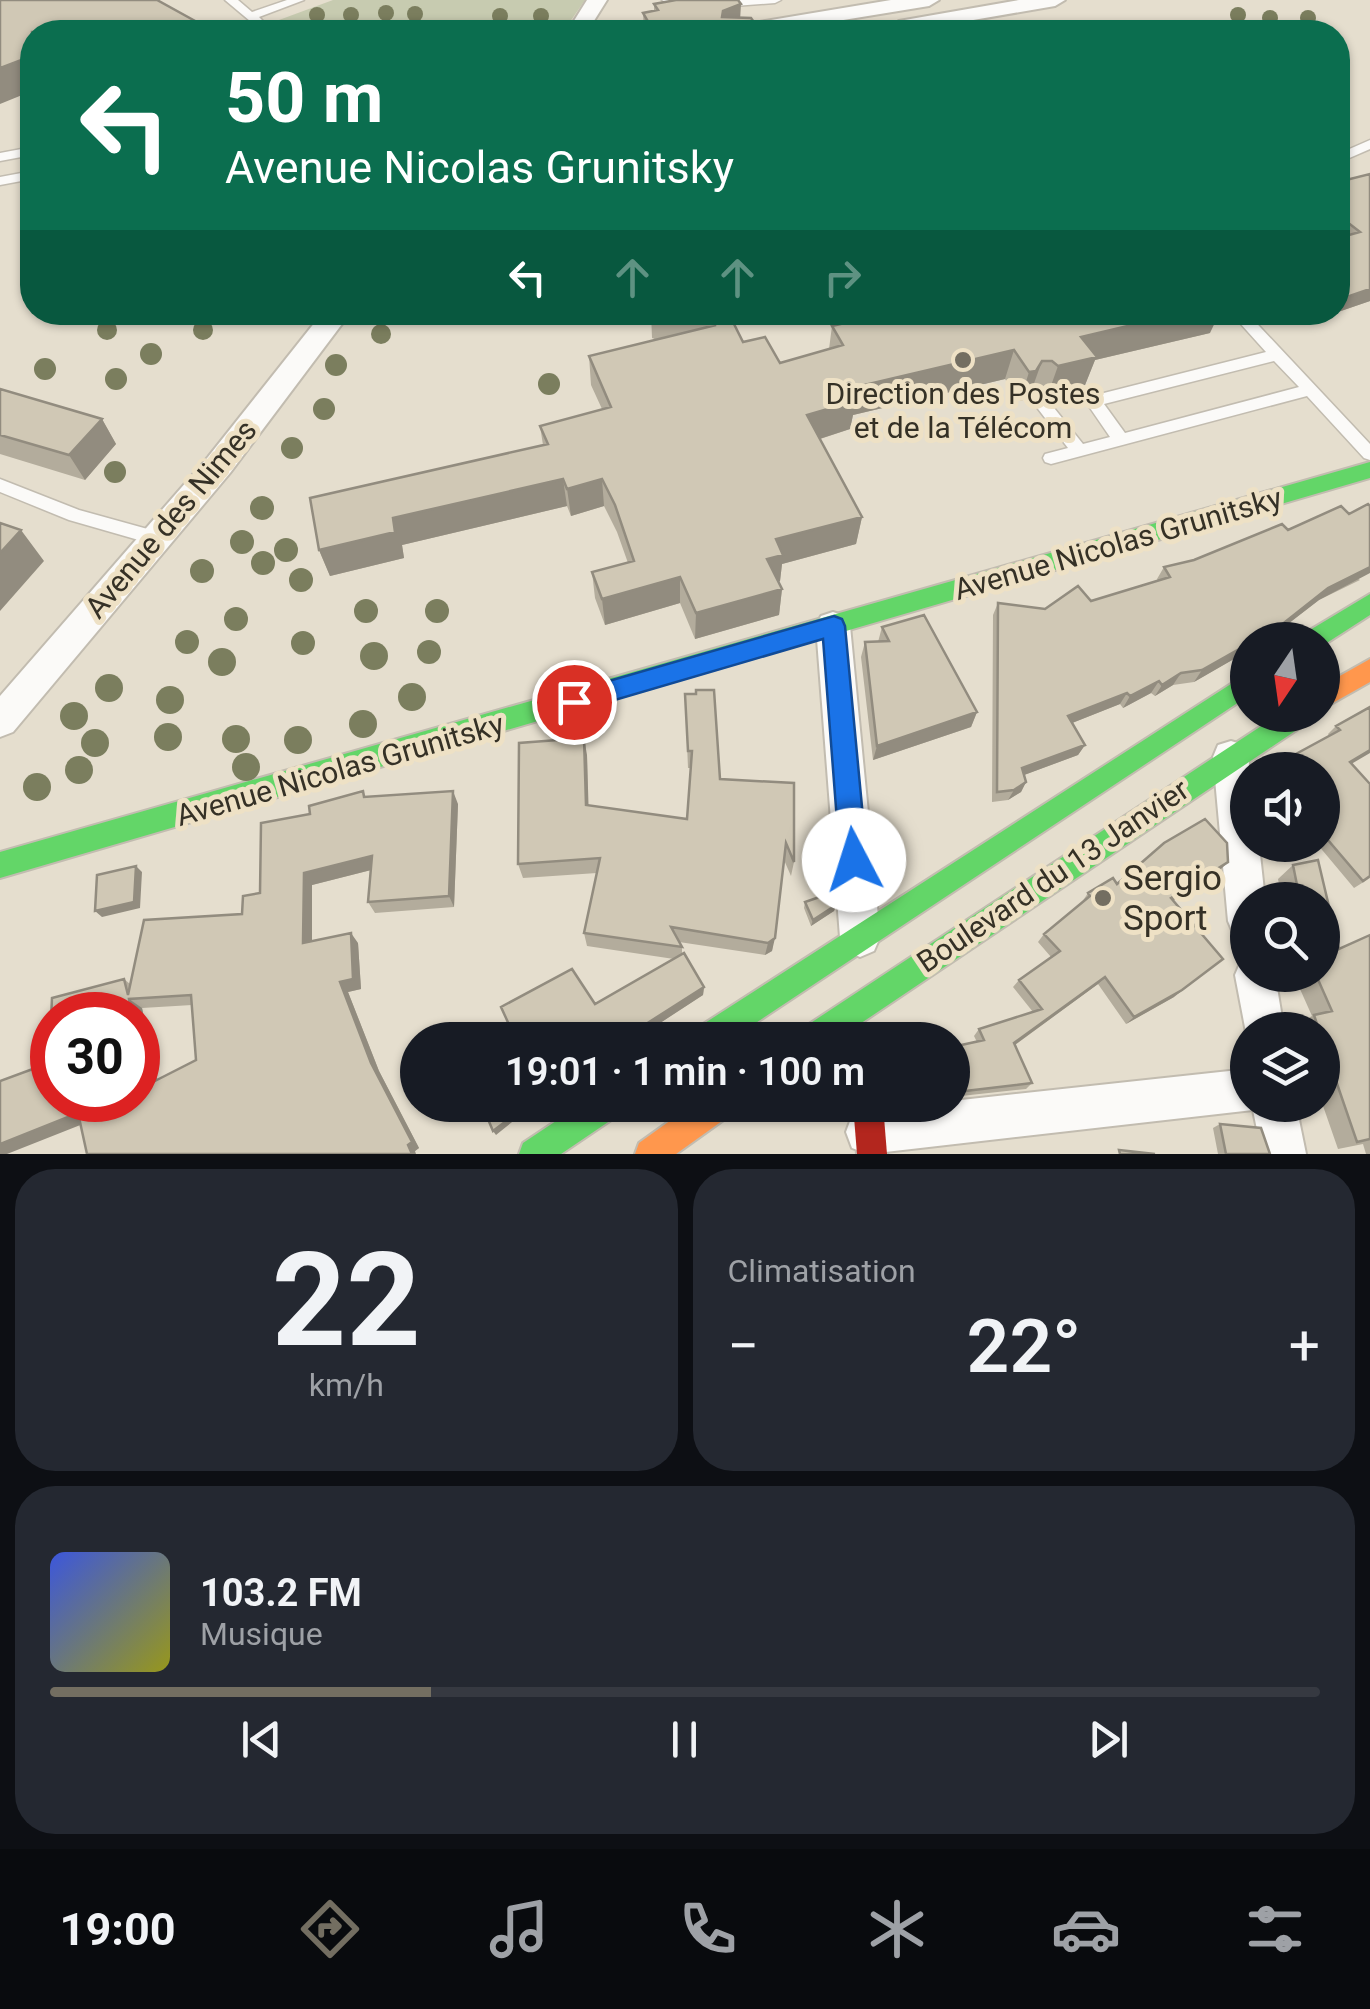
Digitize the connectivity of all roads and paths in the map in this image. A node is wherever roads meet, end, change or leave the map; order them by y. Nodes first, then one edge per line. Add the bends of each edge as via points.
1 (231, 0) edge
2 (298, 0) edge
3 (775, 0) edge
4 (929, 0) edge
5 (1056, 0) edge
6 (760, 1) edge
7 (667, 4) edge
8 (252, 16) junction
9 (256, 20) edge
10 (800, 20) edge
11 (955, 20) edge
12 (328, 325) edge
13 (1249, 325) edge
14 (1277, 355) junction
15 (1310, 390) junction
16 (1038, 397) edge
17 (1120, 438) junction
18 (1078, 449) junction
19 (1370, 454) edge
20 (1051, 458) dead end
21 (1370, 470) edge
22 (0, 485) edge
23 (156, 538) junction
24 (1370, 603) edge
25 (1340, 622) edge
26 (834, 626) junction
27 (1370, 670) edge
28 (1340, 689) edge
29 (1230, 695) edge
30 (0, 721) edge
31 (1271, 732) edge
32 (1239, 752) edge
33 (1230, 758) edge
34 (0, 864) edge
35 (860, 938) junction
36 (866, 1001) junction
37 (732, 1022) edge
38 (836, 1022) edge
39 (867, 1022) edge
40 (1230, 1093) edge
41 (581, 1122) edge
42 (694, 1122) edge
43 (1277, 1122) edge
44 (869, 1130) edge
45 (534, 1154) edge
46 (650, 1154) edge
47 (1284, 1154) edge

1 - 8 lane
2 - 8 lane
3 - 6 lane
4 - 10 street
5 - 11 street
6 - 7 lane
8 - 9 lane
12 - 23 street, Avenue des Nimes
13 - 14 lane
14 - 15 lane
14 - 17 lane via 1093,401
15 - 17 lane
15 - 19 lane
16 - 18 lane
17 - 18 lane
18 - 20 lane
21 - 26 main road, Avenue Nicolas Grunitsky
22 - 23 lane
23 - 30 street, Avenue des Nimes
24 - 25 main road
26 - 34 main road, Avenue Nicolas Grunitsky
26 - 35 street
27 - 28 main road
29 - 35 main road, Boulevard du 13 Janvier
31 - 32 main road, Boulevard du 13 Janvier
33 - 36 main road, Boulevard du 13 Janvier
35 - 36 main road
35 - 37 main road, Boulevard du 13 Janvier
36 - 38 main road, Boulevard du 13 Janvier
36 - 39 main road
40 - 44 street
41 - 45 main road
42 - 46 main road
43 - 47 street

